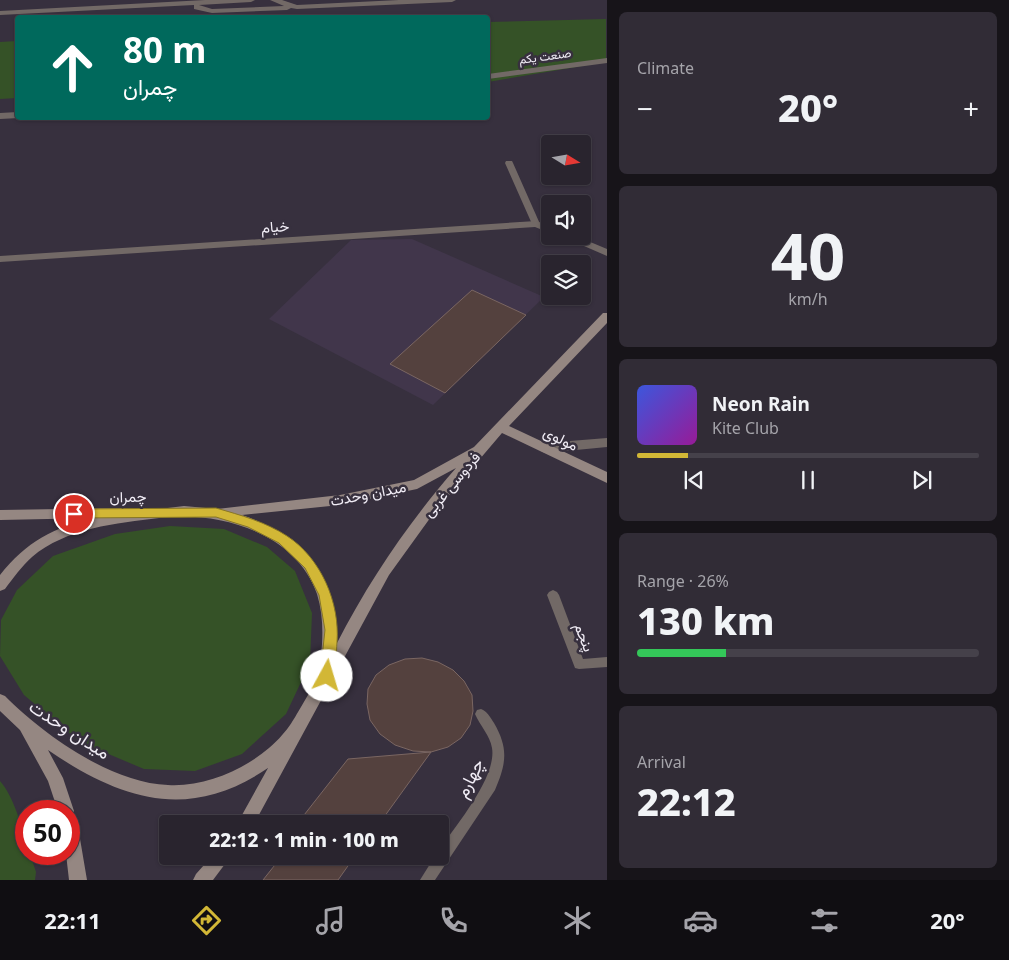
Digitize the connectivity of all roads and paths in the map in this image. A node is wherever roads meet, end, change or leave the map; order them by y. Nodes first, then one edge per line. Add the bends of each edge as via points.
1 (251, 0) edge
2 (274, 0) edge
3 (452, 0) edge
4 (186, 3) junction
5 (297, 7) junction
6 (0, 13) edge
7 (606, 60) edge
8 (490, 76) edge
9 (15, 115) edge
10 (0, 116) edge
11 (508, 162) dead end
12 (536, 224) junction
13 (541, 226) edge
14 (587, 245) edge
15 (606, 253) edge
16 (0, 259) edge
17 (606, 316) edge
18 (501, 427) junction
19 (606, 442) edge
20 (481, 448) junction
21 (545, 448) junction
22 (606, 478) edge
23 (166, 512) junction
24 (216, 512) junction
25 (0, 515) edge
26 (0, 585) edge
27 (553, 595) dead end
28 (606, 662) edge
29 (327, 676) junction
30 (0, 701) edge
31 (482, 714) dead end
32 (25, 725) junction
33 (296, 732) junction
34 (62, 800) edge
35 (251, 815) edge
36 (76, 865) edge
37 (214, 865) edge
38 (78, 880) edge
39 (202, 880) edge
40 (427, 880) edge

1 - 4 street
2 - 5 street
3 - 5 street
4 - 5 street via 212,11
4 - 6 street
7 - 8 street, صنعت یکم
9 - 10 street
11 - 12 lane
12 - 13 street, خیام
12 - 16 street, خیام
14 - 15 street
17 - 18 main road, فردوسی غربی
18 - 20 main road, فردوسی غربی
18 - 21 main road, مولوی
19 - 21 street
20 - 24 main road, میدان وحدت via 417,484 340,500
20 - 29 main road, فردوسی غربی via 405,540 355,621
21 - 22 main road, مولوی
23 - 24 main road, میدان وحدت
23 - 25 main road, چمران
23 - 26 main road, میدان وحدت via 96,523 51,539 30,551
24 - 29 main road, میدان وحدت via 253,524 284,540 310,564 325,595 331,630
27 - 28 lane, پنجم via 579,664
29 - 33 main road, میدان وحدت
30 - 32 main road, میدان وحدت
31 - 40 lane, چهارم via 498,742 498,770
32 - 33 main road, میدان وحدت via 79,762 140,788 167,793 196,791 222,784 259,765
32 - 34 main road via 55,778
33 - 35 main road
36 - 38 main road
37 - 39 main road

